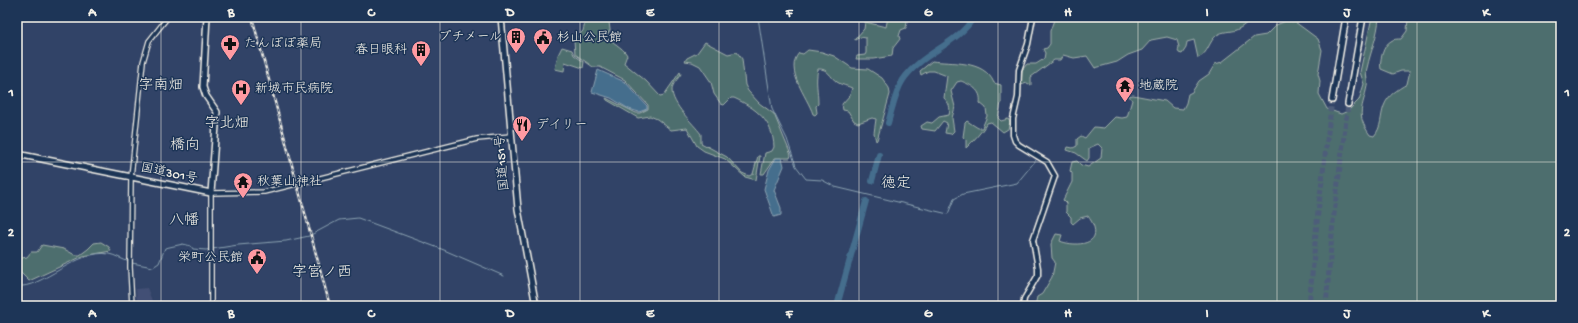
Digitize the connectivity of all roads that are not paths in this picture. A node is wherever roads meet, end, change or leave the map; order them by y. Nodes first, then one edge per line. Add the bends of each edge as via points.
1 (168, 17) edge
2 (207, 17) edge
3 (501, 17) edge
4 (1033, 17) edge
5 (1346, 17) edge
6 (1363, 17) edge
7 (1332, 100) tunnel mouth
8 (1348, 104) tunnel mouth
9 (511, 136) junction
10 (17, 154) edge
11 (131, 177) junction
12 (211, 193) junction
13 (132, 306) edge
14 (211, 306) edge
15 (536, 306) edge
16 (1023, 306) edge

1 - 11 street via 155,32 145,52
2 - 12 highway, 国道301号 via 203,87 217,112
3 - 9 highway, 国道151号
4 - 16 main road via 1028,44 1019,70 1013,135 1015,142 1047,162 1055,176 1033,240 1038,275 1024,299
5 - 7 highway
6 - 8 highway
9 - 12 street via 477,139 264,192
9 - 15 highway, 国道151号 via 518,208
10 - 11 highway, 国道301号
11 - 12 highway, 国道301号
11 - 13 street
12 - 14 street

